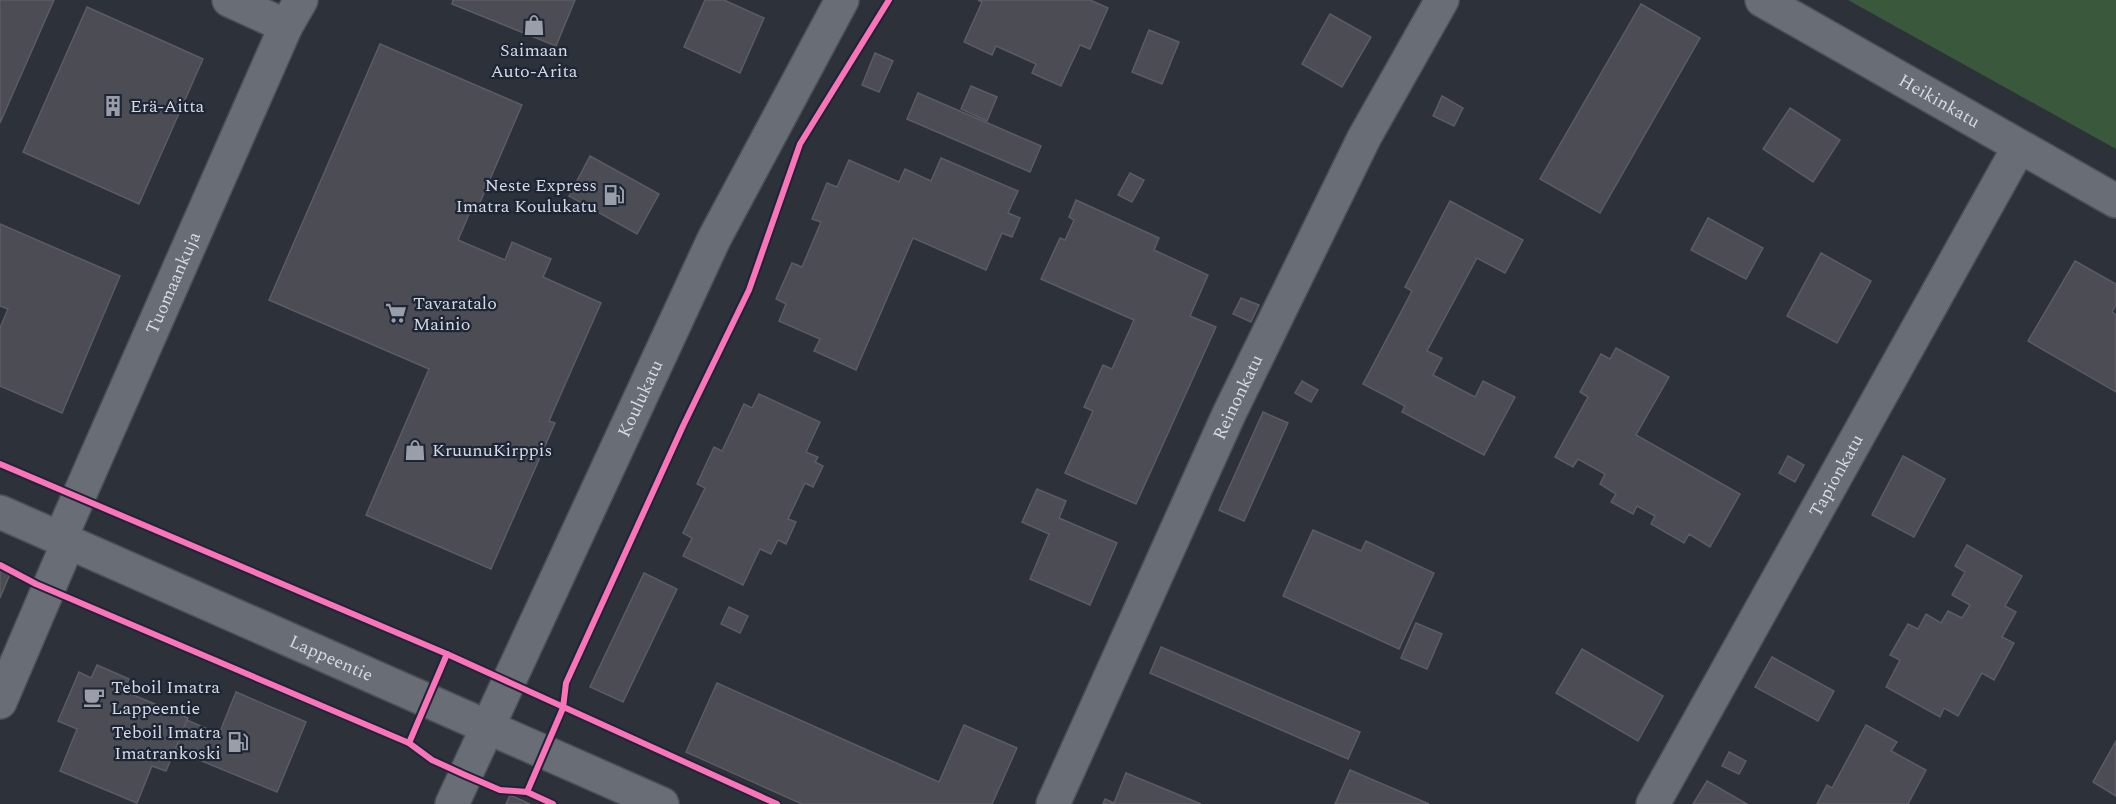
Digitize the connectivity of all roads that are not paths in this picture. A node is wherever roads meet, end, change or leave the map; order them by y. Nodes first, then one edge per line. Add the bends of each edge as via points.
1 (229, 0) edge
2 (842, 0) edge
3 (1442, 0) edge
4 (1762, 0) edge
5 (294, 13) edge
6 (2019, 147) junction
7 (2116, 201) edge
8 (0, 512) edge
9 (64, 541) junction
10 (0, 702) edge
11 (488, 727) junction
12 (452, 804) edge
13 (662, 804) edge
14 (1053, 804) edge
15 (1653, 804) edge

1 - 5 street, Tuomaankuja
2 - 11 street, Koulukatu via 714,239
3 - 14 street, Reinonkatu via 1364,138 1228,414
4 - 6 street, Heikinkatu
5 - 9 street, Tuomaankuja
6 - 7 street, Heikinkatu
6 - 15 street, Tapionkatu
8 - 9 street, Lappeentie
9 - 10 street, Tuomaankuja
9 - 11 street, Lappeentie
11 - 12 street, Koulukatu
11 - 13 street, Lappeentie

